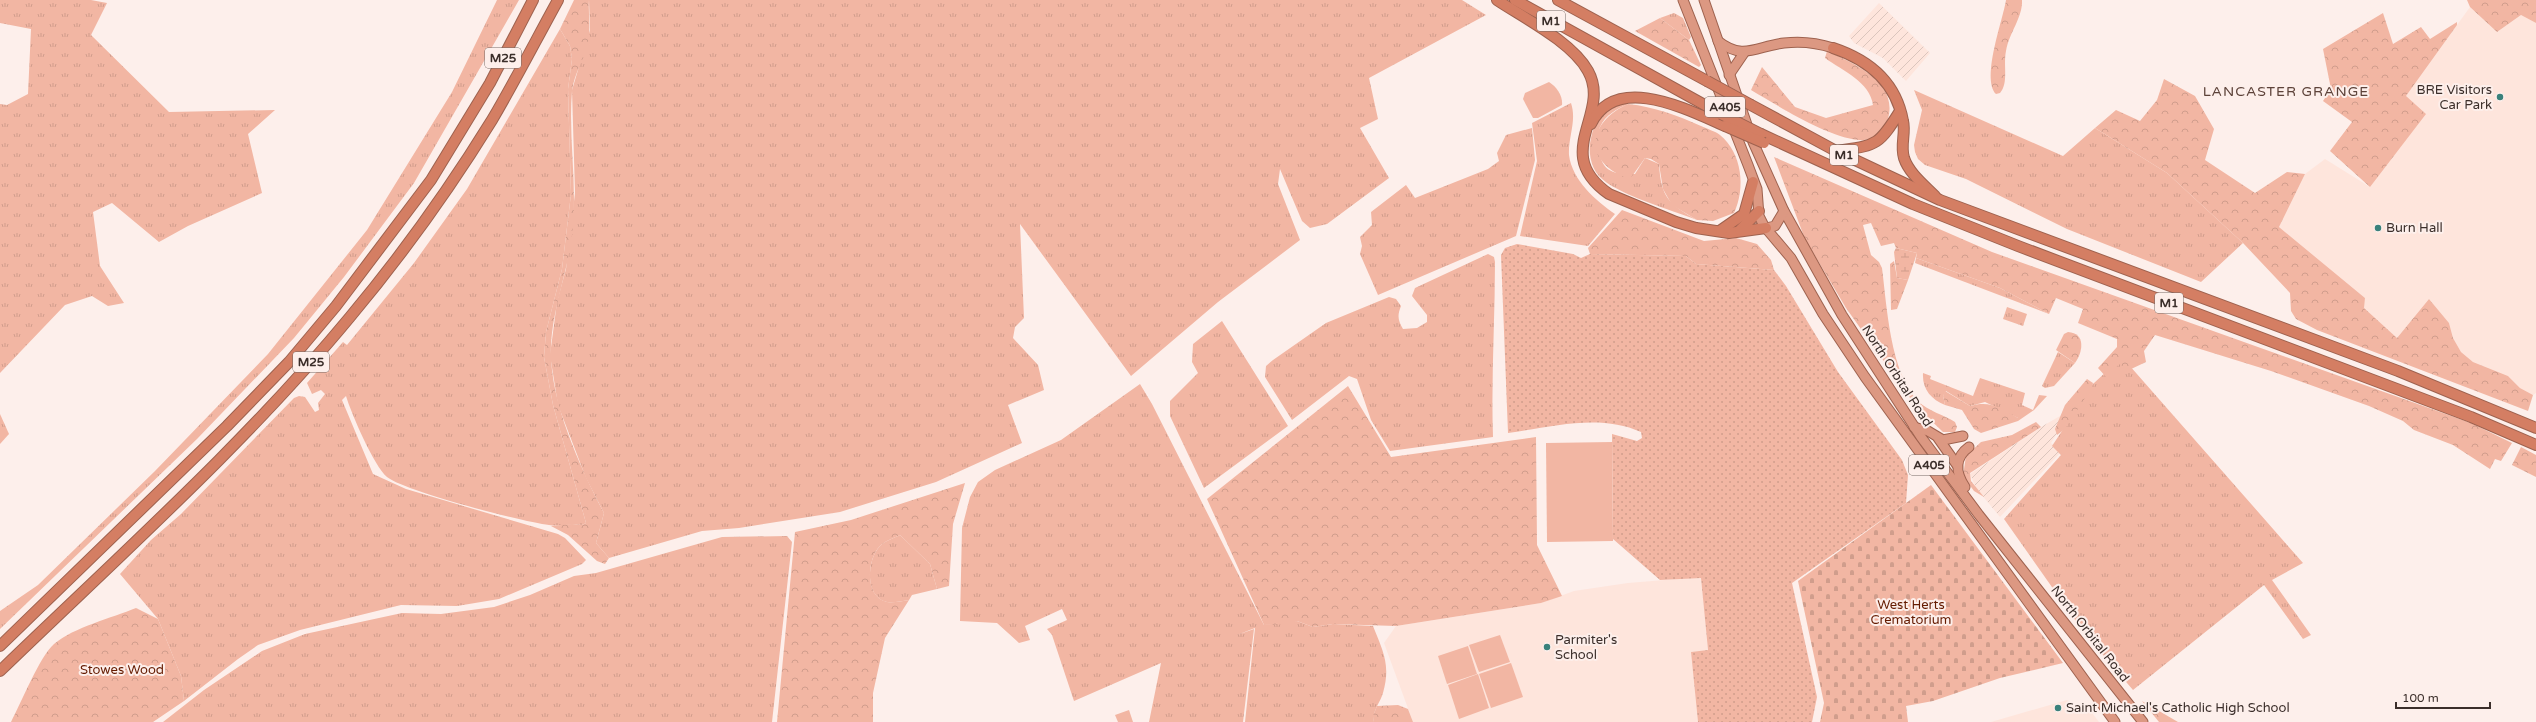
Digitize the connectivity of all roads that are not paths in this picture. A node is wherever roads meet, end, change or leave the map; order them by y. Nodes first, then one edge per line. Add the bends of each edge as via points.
1 (534, 0) edge
2 (558, 0) edge
3 (1496, 0) edge
4 (1515, 0) edge
5 (1558, 0) edge
6 (1683, 0) edge
7 (1690, 0) edge
8 (1704, 0) edge
9 (1696, 32) junction
10 (1718, 41) junction
11 (1834, 48) joint
12 (1744, 53) junction
13 (1729, 75) junction
14 (1900, 111) junction
15 (1762, 139) junction
16 (1836, 151) junction
17 (1753, 182) junction
18 (1620, 198) junction
19 (1940, 200) junction
20 (1759, 211) junction
21 (1784, 211) junction
22 (1766, 228) junction
23 (1721, 230) junction
24 (1740, 230) junction
25 (1914, 427) junction
26 (2536, 428) edge
27 (1963, 436) dead end
28 (1938, 438) junction
29 (2536, 445) edge
30 (1969, 446) dead end
31 (1957, 465) junction
32 (2020, 564) junction
33 (0, 646) edge
34 (0, 671) edge
35 (2115, 722) edge
36 (2144, 722) edge

1 - 33 highway, M25 via 490,84 431,180 336,306 289,362 227,426
2 - 34 highway, M25 via 492,120 398,256 351,317 246,432
3 - 18 highway, M1 via 1572,52 1591,77 1594,92 1593,108 1582,138 1585,164 1598,186
4 - 15 highway, M1, bridge
5 - 16 highway, M1, bridge
6 - 9 highway, North Orbital Road / A405
7 - 9 highway, A405 via 1699,23
8 - 10 highway, North Orbital Road / A405
9 - 17 highway, North Orbital Road / A405
10 - 12 highway via 1731,51
10 - 13 highway, North Orbital Road / A405
11 - 12 highway via 1814,43 1786,42
11 - 14 highway, M1 via 1855,56 1882,76 1896,96
12 - 13 highway
13 - 21 highway, North Orbital Road / A405
14 - 16 highway, M1 via 1890,130 1879,141 1867,147
14 - 19 highway, M1 via 1904,122 1902,150 1907,165
15 - 18 highway, M1, bridge via 1670,103 1643,98 1622,99 1606,107 1596,116 1586,143 1587,155 1596,176
15 - 29 highway, M1 via 2018,246 2450,408
16 - 19 highway, M1
17 - 20 highway, North Orbital Road / A405 via 1757,189
17 - 23 highway via 1744,214
18 - 23 highway, M1 via 1676,222 1709,231
19 - 26 highway, M1 via 2398,371
20 - 22 highway, North Orbital Road / A405
20 - 24 highway
21 - 22 highway via 1775,226
21 - 25 highway, North Orbital Road / A405 via 1842,315
22 - 24 highway, M1
22 - 35 highway, North Orbital Road / A405 via 1791,258 1850,356
23 - 24 highway, M1
25 - 28 highway, A405 via 1928,431
25 - 32 highway, North Orbital Road / A405 via 2001,545
27 - 28 highway, A405 via 1948,441
28 - 31 highway
30 - 31 highway, A405 via 1961,454
31 - 32 highway, A405 via 1962,483
32 - 36 highway, North Orbital Road / A405

